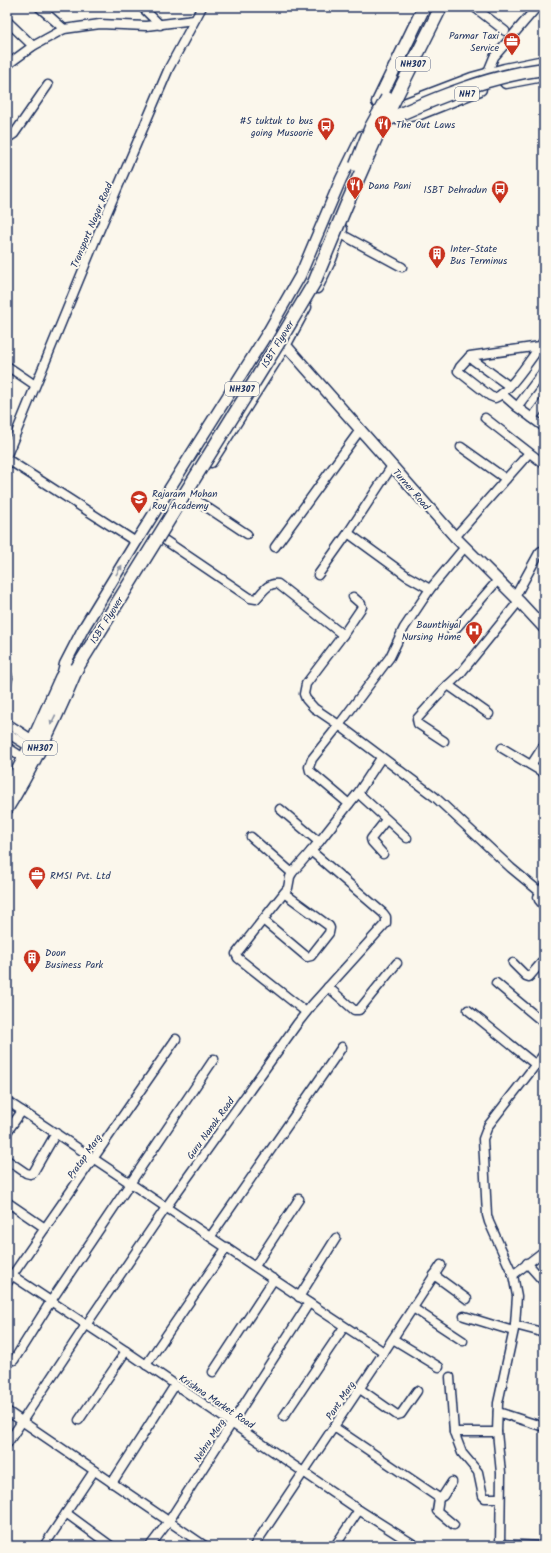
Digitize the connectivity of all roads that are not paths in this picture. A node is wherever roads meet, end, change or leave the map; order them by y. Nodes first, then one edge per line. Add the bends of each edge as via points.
1 (39, 7) edge
2 (142, 7) edge
3 (202, 7) edge
4 (424, 7) edge
5 (432, 7) edge
6 (441, 7) edge
7 (447, 7) edge
8 (474, 7) edge
9 (537, 7) edge
10 (194, 20) junction
11 (7, 21) edge
12 (160, 24) junction
13 (64, 29) junction
14 (505, 31) dead end
15 (33, 46) junction
16 (544, 62) edge
17 (7, 65) edge
18 (544, 69) edge
19 (487, 74) junction
20 (544, 75) edge
21 (48, 85) dead end
22 (376, 107) junction
23 (392, 114) junction
24 (7, 135) edge
25 (341, 234) junction
26 (402, 267) dead end
27 (268, 332) junction
28 (542, 344) edge
29 (285, 346) junction
30 (469, 356) junction
31 (7, 366) edge
32 (544, 371) edge
33 (35, 385) junction
34 (510, 386) junction
35 (502, 394) junction
36 (544, 402) edge
37 (517, 407) junction
38 (485, 418) dead end
39 (532, 418) junction
40 (544, 427) edge
41 (360, 430) junction
42 (461, 447) dead end
43 (529, 453) junction
44 (7, 455) edge
45 (7, 459) edge
46 (544, 464) edge
47 (392, 466) junction
48 (506, 479) junction
49 (190, 496) junction
50 (348, 533) junction
51 (247, 534) dead end
52 (455, 537) junction
53 (163, 539) junction
54 (136, 542) junction
55 (275, 547) dead end
56 (465, 547) junction
57 (544, 552) edge
58 (318, 575) dead end
59 (498, 580) junction
60 (430, 589) junction
61 (353, 597) dead end
62 (517, 599) junction
63 (544, 628) edge
64 (452, 633) dead end
65 (343, 636) junction
66 (73, 666) junction
67 (7, 674) edge
68 (7, 682) edge
69 (65, 682) junction
70 (448, 685) junction
71 (489, 714) dead end
72 (7, 723) edge
73 (340, 725) junction
74 (7, 733) edge
75 (444, 741) dead end
76 (544, 745) edge
77 (7, 746) edge
78 (29, 748) junction
79 (502, 748) dead end
80 (382, 758) junction
81 (531, 765) junction
82 (544, 773) edge
83 (7, 792) edge
84 (358, 793) junction
85 (349, 804) junction
86 (7, 808) edge
87 (280, 808) dead end
88 (386, 820) junction
89 (251, 837) dead end
90 (407, 838) dead end
91 (319, 842) junction
92 (311, 851) junction
93 (383, 854) dead end
94 (292, 873) junction
95 (542, 889) edge
96 (284, 893) junction
97 (544, 906) edge
98 (262, 920) junction
99 (544, 962) edge
100 (397, 963) dead end
101 (513, 963) dead end
102 (496, 983) dead end
103 (328, 987) junction
104 (468, 1010) dead end
105 (306, 1012) junction
106 (544, 1023) edge
107 (176, 1039) dead end
108 (342, 1047) dead end
109 (544, 1054) edge
110 (214, 1059) dead end
111 (536, 1065) junction
112 (7, 1101) edge
113 (22, 1111) junction
114 (7, 1132) edge
115 (56, 1133) junction
116 (94, 1158) junction
117 (7, 1160) edge
118 (130, 1182) junction
119 (299, 1199) dead end
120 (8, 1204) edge
121 (167, 1206) junction
122 (46, 1228) junction
123 (211, 1236) junction
124 (336, 1238) dead end
125 (227, 1247) junction
126 (544, 1251) edge
127 (527, 1263) junction
128 (441, 1265) dead end
129 (255, 1266) junction
130 (10, 1274) edge
131 (434, 1275) junction
132 (513, 1275) junction
133 (274, 1280) junction
134 (544, 1282) edge
135 (7, 1283) edge
136 (299, 1297) junction
137 (468, 1299) dead end
138 (51, 1301) junction
139 (308, 1303) junction
140 (413, 1308) junction
141 (464, 1316) dead end
142 (86, 1325) junction
143 (344, 1327) junction
144 (514, 1328) junction
145 (544, 1334) edge
146 (393, 1339) junction
147 (463, 1341) dead end
148 (126, 1351) junction
149 (384, 1352) junction
150 (14, 1360) dead end
151 (146, 1365) junction
152 (439, 1368) dead end
153 (213, 1372) dead end
154 (450, 1377) dead end
155 (176, 1385) junction
156 (360, 1389) junction
157 (417, 1390) dead end
158 (7, 1411) edge
159 (498, 1412) junction
160 (284, 1416) dead end
161 (80, 1420) dead end
162 (22, 1422) junction
163 (232, 1423) junction
164 (334, 1427) junction
165 (544, 1427) edge
166 (454, 1432) junction
167 (497, 1432) junction
168 (7, 1444) edge
169 (94, 1471) junction
170 (303, 1472) junction
171 (452, 1482) dead end
172 (112, 1483) junction
173 (439, 1498) junction
174 (500, 1498) junction
175 (359, 1510) junction
176 (66, 1513) junction
177 (169, 1521) junction
178 (454, 1525) dead end
179 (500, 1545) edge
180 (44, 1546) edge
181 (111, 1546) edge
182 (150, 1546) edge
183 (205, 1546) edge
184 (254, 1546) edge
185 (335, 1546) edge
186 (416, 1546) edge
187 (544, 1546) edge

1 - 13 street
2 - 12 street
3 - 10 street, Transport Nagar Road
4 - 22 highway
5 - 66 highway, ISBT Flyover / NH307, bridge via 371,127 307,281
6 - 23 highway, ISBT Flyover / NH307, bridge
7 - 23 highway
8 - 14 street
9 - 19 street via 494,58
10 - 12 street
10 - 33 street, Transport Nagar Road via 169,68
11 - 15 street
12 - 13 street via 100,24
13 - 15 street
15 - 17 street
16 - 19 highway, NH7
18 - 23 highway, bridge via 483,82
19 - 23 highway, NH7
20 - 23 highway, NH7 via 480,89 420,113
21 - 24 street via 14,134
22 - 23 highway via 380,119 387,120
22 - 23 highway, NH7 via 384,99 391,100
22 - 27 main road via 341,179 300,276
23 - 25 main road
23 - 66 highway, ISBT Flyover / NH307, bridge via 346,206 314,283
25 - 26 street
25 - 29 main road via 321,280
27 - 29 main road, Turner Road
27 - 54 main road
28 - 30 street
28 - 34 street
29 - 41 main road, Turner Road
29 - 49 main road
30 - 34 street
30 - 35 street via 459,369 460,373 492,397
31 - 33 street
32 - 37 street
33 - 44 street, Transport Nagar Road
34 - 35 street
35 - 37 street
36 - 39 street
37 - 39 street
38 - 43 street
39 - 40 street
41 - 47 main road, Turner Road
41 - 55 street
42 - 48 street
43 - 46 street
43 - 48 street
45 - 54 street
47 - 50 street
47 - 52 main road, Turner Road
48 - 52 street
49 - 51 street
49 - 53 main road
50 - 58 street
50 - 60 street
52 - 56 main road, Turner Road
53 - 65 street via 250,598 256,599 269,586 278,584
53 - 69 main road via 81,672
69 -> 54 main road via 65,664 83,629
56 - 59 main road, Turner Road
56 - 60 street
57 - 62 street via 539,553
59 - 62 main road, Turner Road
59 - 64 street
60 - 73 street via 404,628 393,653
61 - 65 street via 362,607
62 - 63 main road, Turner Road
62 - 70 street via 475,657
65 - 73 street via 306,684 304,694 314,708
66 - 69 highway, ISBT Flyover / NH307
67 - 68 street
69 - 78 highway, NH307
69 -> 86 highway, NH307 via 34,760
70 - 71 street
70 - 75 street via 416,720
72 - 78 street
73 - 80 street
73 - 85 street via 312,759 309,767 310,771
74 - 78 street
76 - 81 street
77 - 78 street
78 - 83 highway, NH307
79 - 81 street
80 - 84 street
80 - 95 street via 435,797 511,868
81 - 82 street
84 - 85 street
84 - 88 street
85 - 91 street
87 - 91 street
88 - 90 street
88 - 93 street via 371,838
89 - 94 street
91 - 92 street
92 - 94 street
92 - 103 street, Guru Nanak Road via 383,912 387,920
94 - 96 street
95 - 97 street via 538,899
96 - 98 street
96 - 98 street via 330,928 311,956 307,957
98 - 105 street via 238,951 237,956
99 - 101 street via 529,977
100 - 103 street via 359,1010 354,1010
102 - 106 street
103 - 105 street, Guru Nanak Road
104 - 111 street
105 - 121 street, Guru Nanak Road
107 - 116 street, Pratap Marg
108 - 123 street
109 - 111 street
110 - 118 street
111 - 132 street via 488,1126 483,1139 487,1215
112 - 113 street
113 - 114 street
113 - 115 street
115 - 116 street
115 - 117 street via 33,1173 26,1173
116 - 118 street
116 - 122 street, Pratap Marg
118 - 121 street
118 - 138 street
119 - 129 street
120 - 122 street
121 - 123 street
121 - 142 street, Guru Nanak Road
122 - 130 street, Pratap Marg
123 - 125 street
124 - 136 street
125 - 129 street
125 - 151 street
126 - 127 street
127 - 132 street
127 - 134 street
128 - 131 street, Pant Marg
129 - 133 street
130 - 135 street, Pratap Marg
130 - 138 street, Krishna Market Road
131 - 137 street
131 - 140 street, Pant Marg
132 - 144 street via 517,1296
133 - 136 street
133 - 153 street
136 - 139 street
138 - 142 street, Krishna Market Road
138 - 150 street
139 - 143 street
139 - 163 street, Nehru Marg
140 - 146 street, Pant Marg
140 - 147 street
141 - 144 street
142 - 148 street, Krishna Market Road
142 - 162 street, Guru Nanak Road
143 - 149 street
143 - 160 street
144 - 145 street
144 - 159 street
146 - 149 street, Pant Marg
146 - 152 street
148 - 151 street, Krishna Market Road
148 - 161 street
149 - 156 street, Pant Marg
151 - 155 street, Krishna Market Road
154 - 166 street
155 - 163 street, Krishna Market Road
155 - 172 street
156 - 157 street via 397,1415 401,1414
156 - 164 street, Pant Marg
158 - 162 street
159 - 165 street
159 - 167 street
162 - 168 street, Guru Nanak Road
162 - 169 street
163 - 170 street, Krishna Market Road
163 - 177 street, Nehru Marg
164 - 170 street, Pant Marg
164 - 173 street
166 - 167 street
166 - 174 street via 462,1453 478,1472 483,1496
167 - 174 street via 501,1473
169 - 172 street
169 - 176 street
170 - 175 street, Krishna Market Road
170 - 184 street, Pant Marg
171 - 173 street
172 - 177 street
173 - 178 street via 438,1511
174 - 179 street
175 - 185 street
175 - 186 street, Krishna Market Road
176 - 180 street
176 - 181 street
177 - 182 street, Nehru Marg
177 - 183 street
179 - 187 street

